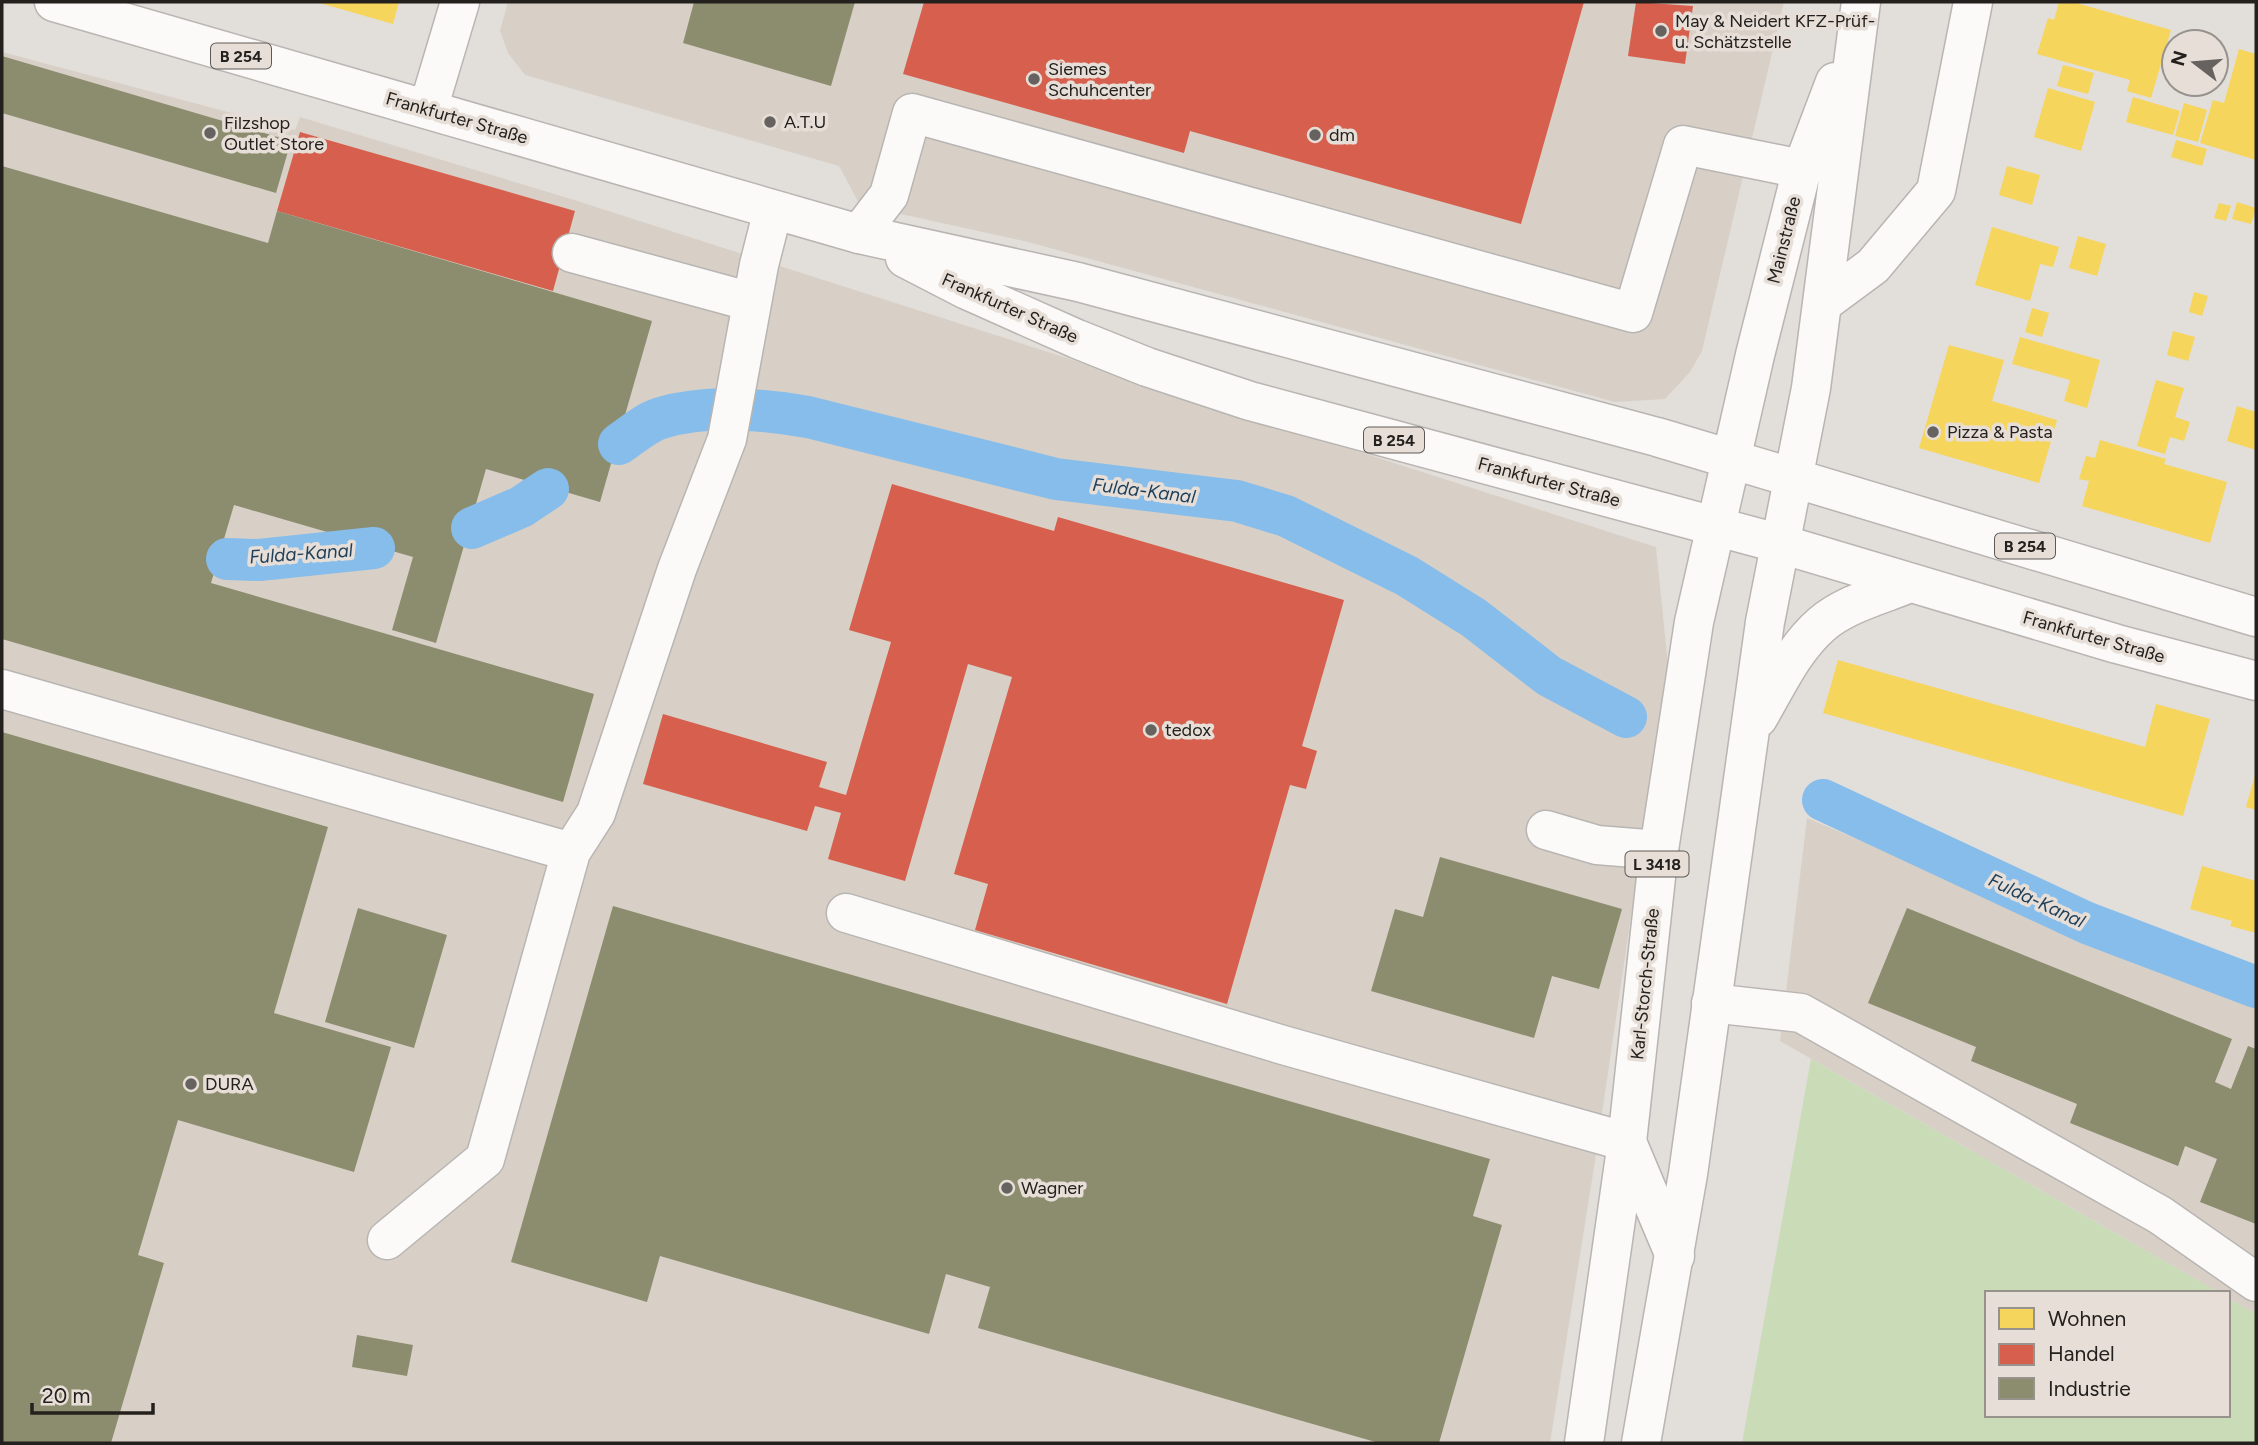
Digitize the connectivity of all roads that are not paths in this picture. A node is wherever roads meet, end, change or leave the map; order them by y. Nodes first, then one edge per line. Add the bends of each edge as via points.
1 (54, 2) edge
2 (460, 2) edge
3 (1973, 2) edge
4 (1859, 14) edge
5 (428, 109) junction
6 (1802, 169) junction
7 (773, 210) junction
8 (859, 234) junction
9 (572, 253) dead end
10 (752, 302) junction
11 (1823, 303) junction
12 (1732, 459) junction
13 (1793, 477) junction
14 (1716, 526) junction
15 (1781, 544) junction
16 (1910, 583) junction
17 (2256, 617) edge
18 (2256, 681) edge
19 (2, 689) edge
20 (1747, 738) junction
21 (1546, 830) dead end
22 (1658, 850) junction
23 (571, 852) junction
24 (846, 913) dead end
25 (1711, 1003) junction
26 (1627, 1142) junction
27 (387, 1240) dead end
28 (1675, 1256) junction
29 (2256, 1282) edge
30 (1584, 1443) edge
31 (1641, 1443) edge

1 - 5 main road, Frankfurter Straße / B 254
2 - 5 main road
3 - 11 main road via 1936,191 1873,266
4 - 6 main road, Mainstraße
4 - 11 main road, Mainstraße
5 - 7 main road, Frankfurter Straße / B 254
6 - 8 main road via 1683,145 1633,313 912,113 889,195
6 - 12 main road, Mainstraße
7 - 8 main road, Frankfurter Straße / B 254
7 - 10 main road
8 - 12 main road, Frankfurter Straße / B 254 via 1078,282
8 - 14 main road, Frankfurter Straße / B 254 via 967,290 1146,367 1250,401
9 - 10 main road
10 - 23 main road via 727,439 677,569 596,813
11 - 13 main road, Mainstraße
12 - 13 main road, Frankfurter Straße / B 254
12 - 14 main road, Mainstraße
13 - 15 main road, Mainstraße
13 - 17 main road, Frankfurter Straße / B 254
14 - 15 main road, Frankfurter Straße / B 254
14 - 22 main road, Karl-Storch-Straße / L 3418 via 1694,622
15 - 16 main road, Frankfurter Straße / B 254
15 - 20 main road
16 - 18 main road, Frankfurter Straße / B 254
16 - 20 main road via 1822,624 1793,658
19 - 23 main road
20 - 25 main road
21 - 22 main road via 1597,845
22 - 26 main road, Karl-Storch-Straße / L 3418
23 - 27 main road via 485,1159
24 - 26 main road via 1283,1045
25 - 28 main road
25 - 29 main road via 1801,1013 2160,1215
26 - 28 main road
26 - 30 main road, Karl-Storch-Straße / L 3418
28 - 31 main road

